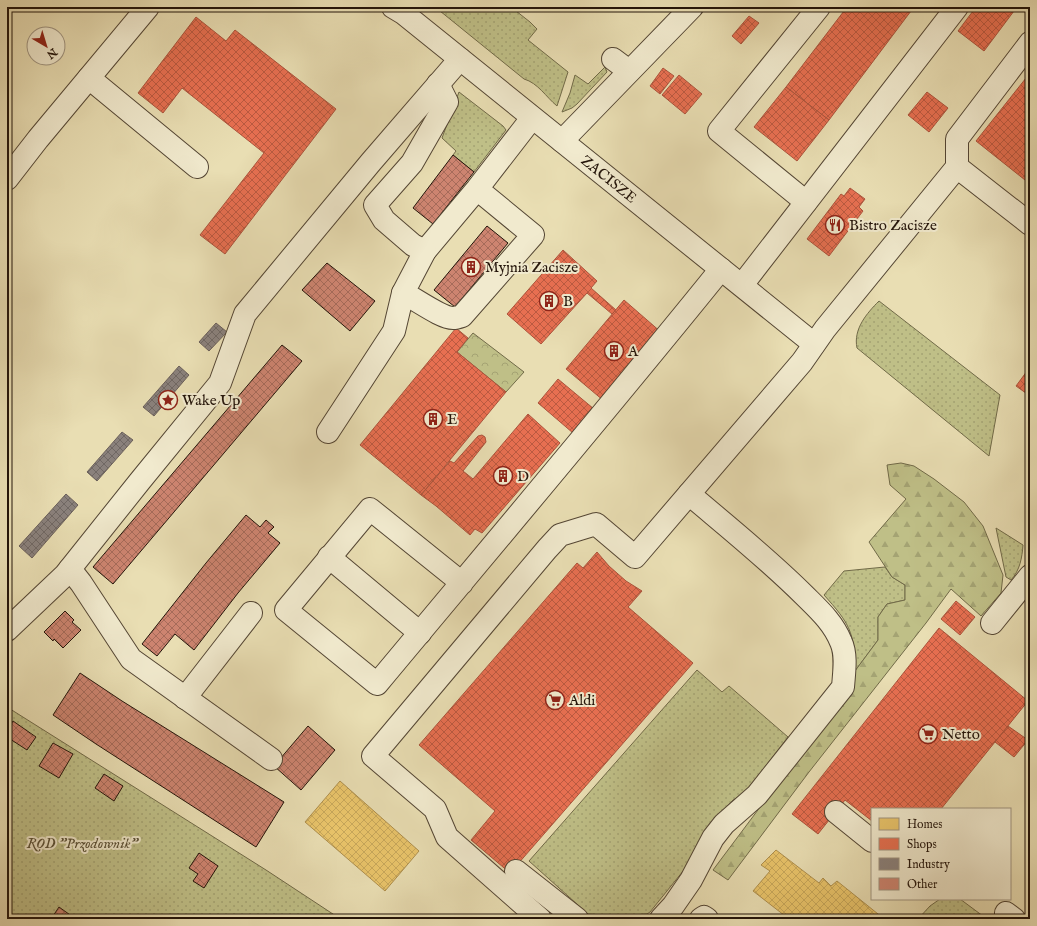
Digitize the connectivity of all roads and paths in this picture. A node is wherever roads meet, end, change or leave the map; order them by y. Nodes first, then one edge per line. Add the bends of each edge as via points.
1 (148, 7) edge
2 (692, 7) edge
3 (819, 7) edge
4 (957, 7) edge
5 (406, 11) edge
6 (1030, 43) edge
7 (460, 59) junction
8 (89, 78) junction
9 (438, 84) junction
10 (532, 118) junction
11 (562, 141) junction
12 (197, 167) dead end
13 (957, 167) junction
14 (7, 179) edge
15 (477, 189) junction
16 (806, 202) junction
17 (1030, 224) edge
18 (425, 251) junction
19 (721, 269) junction
20 (742, 285) junction
21 (403, 292) junction
22 (814, 344) junction
23 (328, 432) dead end
24 (689, 494) junction
25 (329, 558) junction
26 (70, 569) junction
27 (1030, 576) edge
28 (462, 583) junction
29 (251, 613) dead end
30 (992, 623) dead end
31 (7, 630) edge
32 (420, 633) junction
33 (185, 698) junction
34 (271, 759) dead end
35 (836, 812) dead end
36 (871, 840) edge
37 (516, 871) dead end
38 (540, 919) edge
39 (577, 919) edge
40 (661, 919) edge
41 (701, 919) edge
42 (707, 919) edge

1 - 8 street
2 - 11 street via 621,65
3 - 16 street via 719,131
4 - 16 street
5 - 7 street, ZACISZE
6 - 13 street via 957,139
7 - 9 street
7 - 10 street, ZACISZE
8 - 12 street
8 - 14 street
9 - 18 street via 447,102 412,162 375,205 384,220 413,245
9 - 26 street via 245,314 220,383
10 - 11 street, ZACISZE
10 - 15 street
11 - 19 street, ZACISZE
13 - 17 street
13 - 22 street
15 - 18 street
15 - 21 street via 533,235 462,316 452,318 435,312
16 - 20 street
18 - 21 street
19 - 20 street, ZACISZE
19 - 28 street
20 - 22 street, ZACISZE
21 - 23 street via 394,331
22 - 24 street via 802,362
24 - 38 street via 635,557 596,524 560,535 373,756 436,809 447,837
24 - 40 street via 789,580 828,619 842,644 845,666 843,687 757,795 720,829 691,880
25 - 28 street via 370,509
25 - 32 street
25 - 32 street via 286,610 377,684
26 - 31 street
26 - 33 street via 131,659
27 - 30 street
28 - 32 street
29 - 33 street
33 - 34 street
35 - 36 street
37 - 39 street
41 - 42 street

